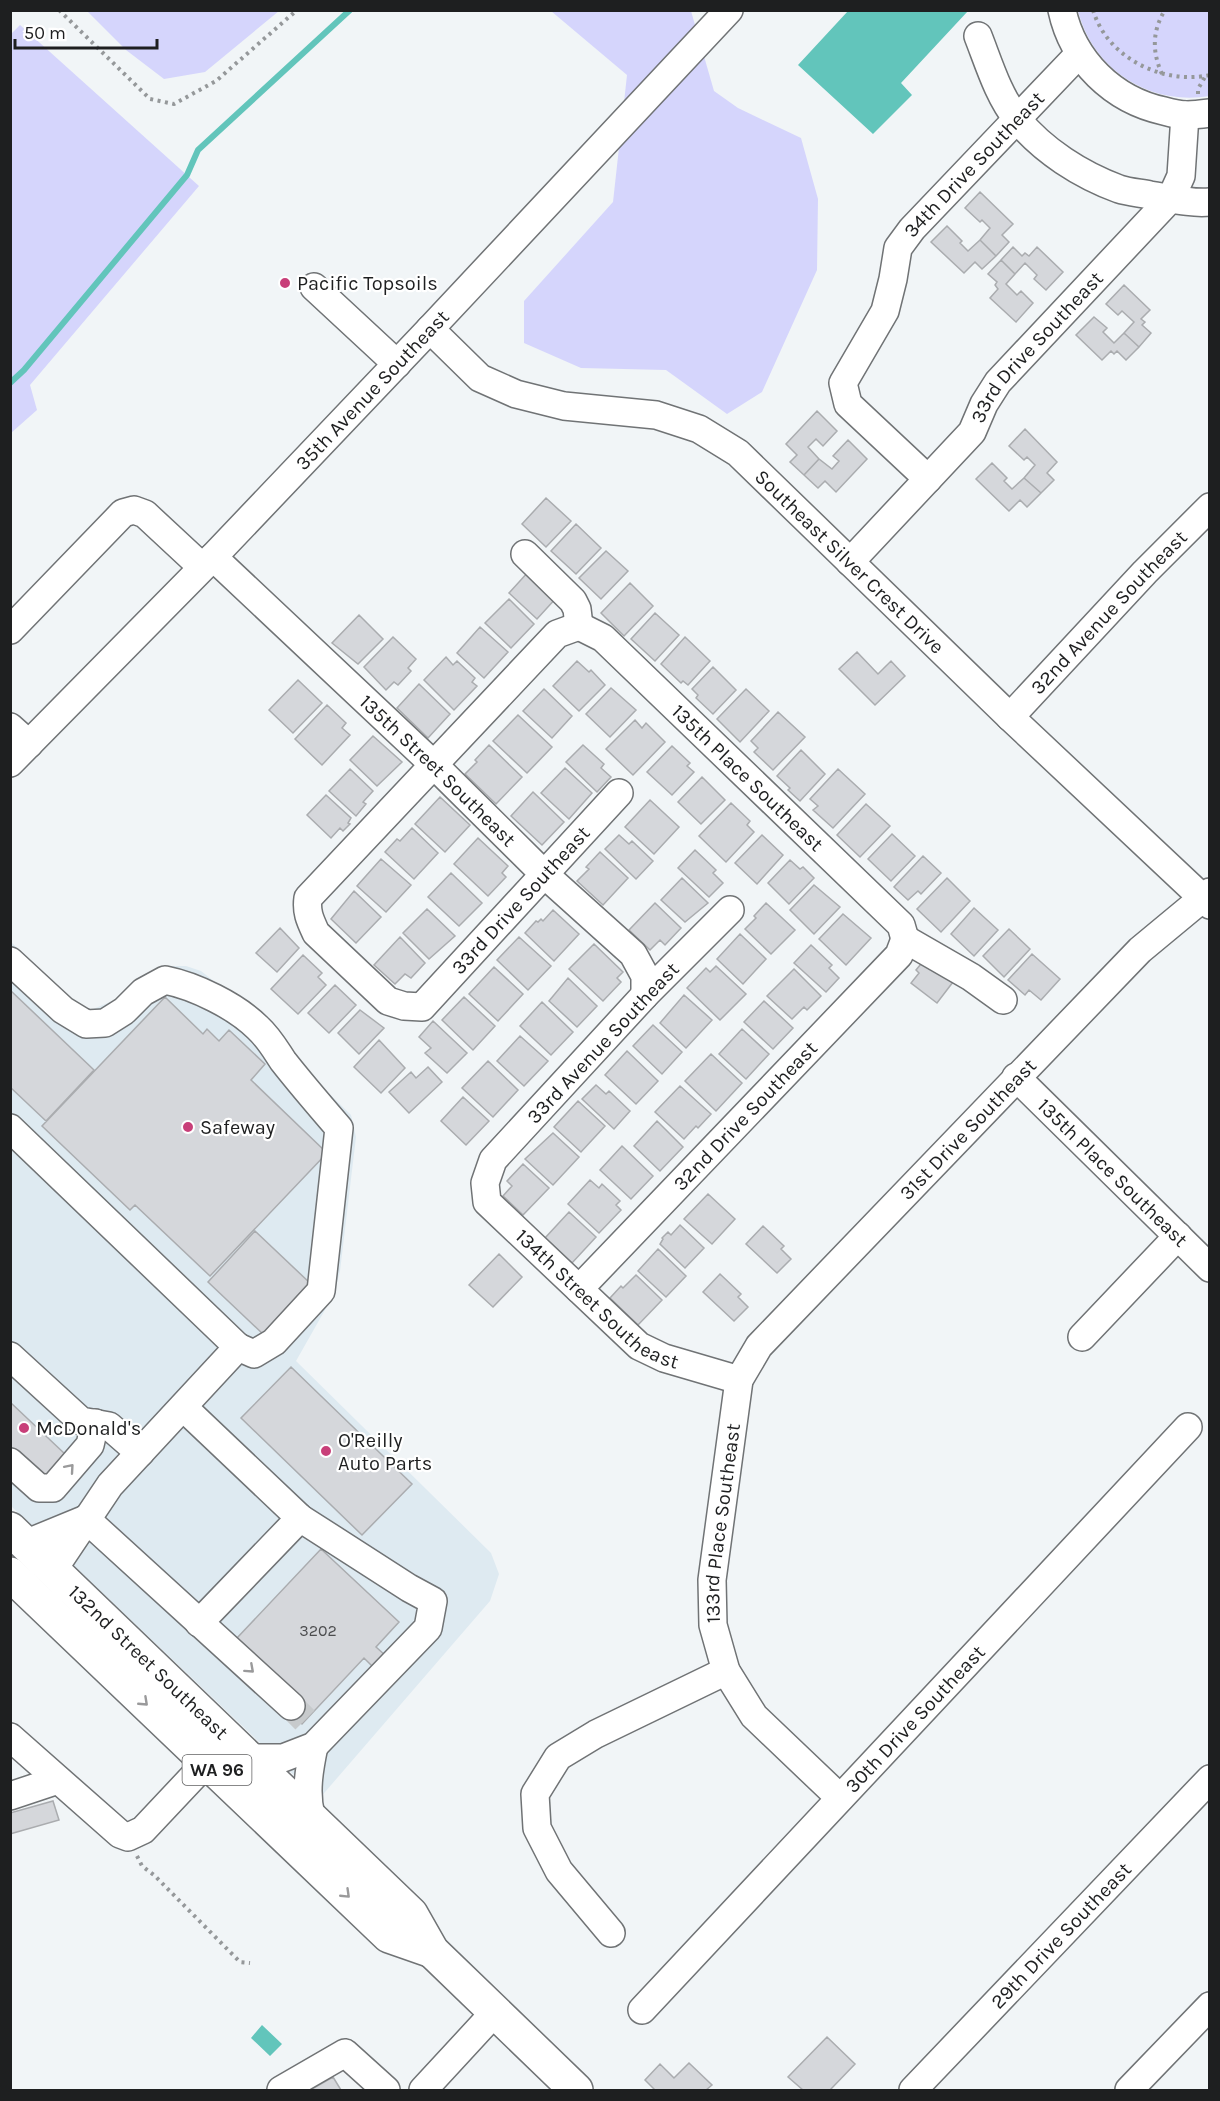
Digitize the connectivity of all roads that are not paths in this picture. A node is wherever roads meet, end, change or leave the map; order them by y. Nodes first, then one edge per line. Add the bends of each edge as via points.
1 (729, 10) edge
2 (1062, 10) edge
3 (978, 36) dead end
4 (1079, 54) junction
5 (1197, 114) edge
6 (1017, 119) junction
7 (1170, 198) junction
8 (1209, 202) edge
9 (314, 287) dead end
10 (430, 329) junction
11 (397, 364) junction
12 (928, 479) junction
13 (1209, 507) edge
14 (525, 554) dead end
15 (208, 562) junction
16 (850, 562) junction
17 (579, 626) junction
18 (10, 630) edge
19 (1010, 717) junction
20 (17, 745) edge
21 (433, 764) junction
22 (618, 793) dead end
23 (544, 874) junction
24 (1207, 899) edge
25 (730, 910) dead end
26 (905, 939) junction
27 (10, 961) edge
28 (645, 995) junction
29 (1003, 1000) dead end
30 (1016, 1077) junction
31 (10, 1128) edge
32 (485, 1183) joint
33 (1178, 1236) junction
34 (1209, 1268) edge
35 (579, 1289) junction
36 (1082, 1337) dead end
37 (238, 1347) junction
38 (10, 1356) edge
39 (739, 1380) junction
40 (183, 1407) junction
41 (95, 1423) junction
42 (1188, 1427) dead end
43 (140, 1453) junction
44 (10, 1462) edge
45 (300, 1518) junction
46 (86, 1519) junction
47 (14, 1561) edge
48 (53, 1570) junction
49 (204, 1627) junction
50 (150, 1663) junction
51 (726, 1671) junction
52 (307, 1728) junction
53 (10, 1737) edge
54 (250, 1758) junction
55 (207, 1762) junction
56 (1209, 1779) edge
57 (58, 1780) junction
58 (10, 1797) edge
59 (840, 1798) junction
60 (310, 1816) junction
61 (349, 1854) junction
62 (610, 1933) dead end
63 (432, 1951) junction
64 (1209, 2006) edge
65 (642, 2010) dead end
66 (495, 2012) junction
67 (281, 2091) edge
68 (386, 2091) edge
69 (423, 2091) edge
70 (576, 2091) edge
71 (913, 2091) edge
72 (1129, 2091) edge

1 - 10 street, 35th Avenue Southeast
2 - 4 street via 1065,27
3 - 6 street via 997,86
4 - 5 street via 1107,86 1143,107
4 - 6 street, 34th Drive Southeast
5 - 7 street, 33rd Drive Southeast via 1181,176
6 - 7 street via 1045,147 1079,171 1121,189
6 - 12 street, 34th Drive Southeast via 898,248 885,311 843,383 848,404
7 - 8 street
7 - 12 street, 33rd Drive Southeast via 998,382 972,432
9 - 11 street
10 - 11 street, 35th Avenue Southeast
10 - 16 street, Southeast Silver Crest Drive via 480,378 516,394 564,406 656,415 699,429 738,453
11 - 15 street, 35th Avenue Southeast
12 - 16 street, 33rd Drive Southeast
13 - 19 street, 32nd Avenue Southeast
14 - 17 street via 573,601
15 - 18 street, 135th Street Southeast via 145,514 134,510 123,513
15 - 20 street, 35th Avenue Southeast
15 - 21 street, 135th Street Southeast
16 - 19 street, Southeast Silver Crest Drive
17 - 21 street via 557,634
17 - 26 street, 135th Place Southeast via 603,638 902,925
19 - 24 street, Southeast Silver Crest Drive
21 - 23 street, 135th Street Southeast
21 - 23 street, 33rd Drive Southeast via 308,897 306,909 316,933 388,1001 422,1007
22 - 23 street, 33rd Drive Southeast
23 - 28 street, 135th Street Southeast via 633,954 645,976
24 - 30 street, 31st Drive Southeast via 1140,950
25 - 28 street, 33rd Avenue Southeast
26 - 29 street via 971,976
26 - 35 street, 32nd Drive Southeast via 899,955
27 - 37 street via 63,1010 86,1024 105,1023 143,992 165,980 186,984 217,999 272,1042 339,1128 321,1291 268,1346 254,1354
28 - 32 street, 33rd Avenue Southeast via 493,1160
30 - 33 street, 135th Place Southeast
30 - 39 street, 31st Drive Southeast via 759,1346
31 - 37 street
32 - 35 street, 134th Street Southeast via 487,1202
33 - 34 street, 135th Place Southeast
33 - 36 street
35 - 39 street, 134th Street Southeast via 639,1346 663,1358
37 - 40 street
38 - 41 street via 81,1421
39 - 51 street, 133rd Place Southeast via 712,1580 714,1625
40 - 43 street
40 - 45 street
41 - 43 street via 109,1426
44 -> 41 street via 39,1488 53,1488 90,1445
42 - 59 street, 30th Drive Southeast
43 - 46 street
45 - 49 street
45 - 52 street via 433,1601 428,1628
46 - 47 street
46 - 48 street
46 - 49 street
47 - 48 main road, 132nd Street Southeast / WA 96
47 - 50 main road via 125,1661 134,1666
47 -> 55 main road, 132nd Street Southeast / WA 96
48 - 50 main road, 132nd Street Southeast / WA 96
49 -> 52 street
50 - 54 main road, 132nd Street Southeast / WA 96
51 - 59 street, 133rd Place Southeast via 754,1716
51 - 62 street via 596,1734 558,1757 536,1794 537,1828 559,1871
52 - 54 street via 283,1758
52 - 60 street
53 - 57 street
54 - 60 main road, 132nd Street Southeast / WA 96
55 - 57 street via 143,1830 128,1837
55 - 61 main road via 226,1765 243,1774 324,1850
55 -> 63 main road, 132nd Street Southeast / WA 96 via 389,1936
56 - 71 street, 29th Drive Southeast
57 - 58 street
59 - 65 street, 30th Drive Southeast
60 - 61 main road, 132nd Street Southeast / WA 96
61 - 63 main road, 132nd Street Southeast / WA 96 via 411,1914
63 - 66 main road, 132nd Street Southeast / WA 96
64 - 72 street
66 - 69 street
66 - 70 main road, 132nd Street Southeast / WA 96
67 - 68 street via 345,2053

